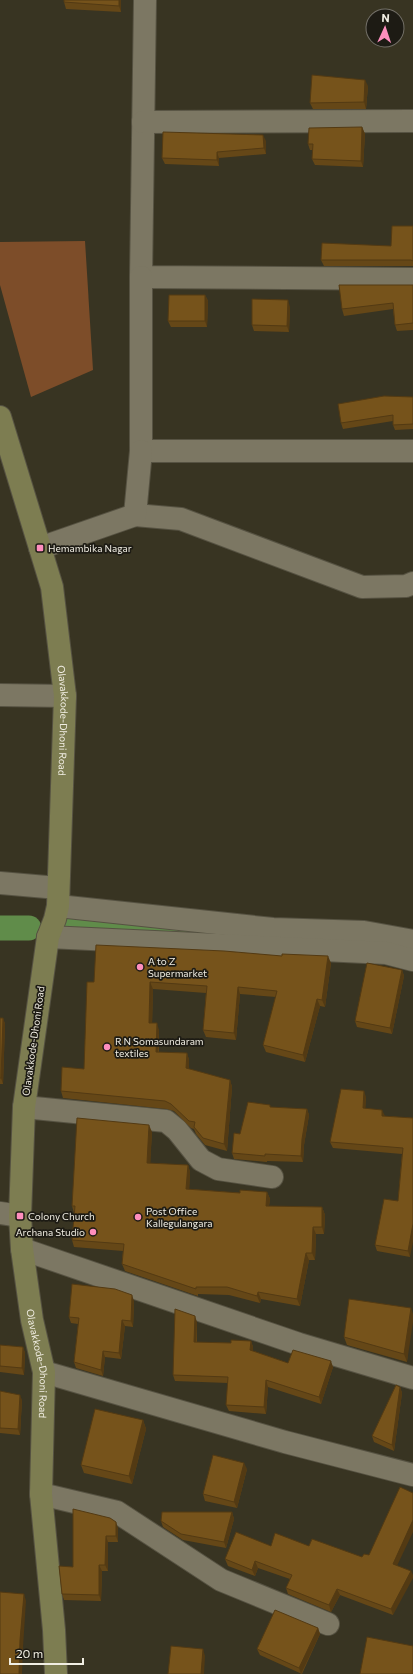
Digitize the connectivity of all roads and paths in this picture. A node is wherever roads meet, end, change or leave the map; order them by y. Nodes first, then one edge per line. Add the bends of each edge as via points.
1 (144, 0) edge
2 (413, 121) edge
3 (143, 122) junction
4 (141, 277) junction
5 (413, 279) edge
6 (0, 417) edge
7 (141, 451) junction
8 (413, 451) edge
9 (135, 515) junction
10 (40, 548) junction
11 (413, 583) edge
12 (0, 696) edge
13 (65, 696) junction
14 (0, 883) edge
15 (58, 897) junction
16 (48, 937) junction
17 (413, 941) edge
18 (413, 960) edge
19 (24, 1107) junction
20 (272, 1176) dead end
21 (10, 1214) edge
22 (22, 1249) junction
23 (44, 1372) junction
24 (413, 1378) edge
25 (413, 1475) edge
26 (41, 1494) junction
27 (328, 1624) dead end
28 (56, 1674) edge

1 - 3 street
2 - 3 street
3 - 4 street
4 - 5 street
4 - 7 street
6 - 10 main road, Olavakkode-Dhoni Road
7 - 8 street
7 - 9 street
9 - 10 street
9 - 11 street via 181,519 362,587 406,586
10 - 13 main road, Olavakkode-Dhoni Road via 52,587
12 - 13 street
13 - 15 main road, Olavakkode-Dhoni Road
14 - 15 street
15 - 16 main road, Olavakkode-Dhoni Road via 55,919
15 - 17 street via 273,929 364,932
16 - 18 street via 386,953
16 - 19 main road, Olavakkode-Dhoni Road
19 - 20 street via 166,1121 177,1130 201,1160 218,1169
19 - 21 main road, Olavakkode-Dhoni Road
21 - 22 main road, Olavakkode-Dhoni Road
22 - 23 main road, Olavakkode-Dhoni Road via 32,1320
22 - 24 street via 299,1344
23 - 25 street via 285,1442
23 - 26 main road, Olavakkode-Dhoni Road
26 - 27 street via 117,1512 221,1580
26 - 28 main road, Olavakkode-Dhoni Road

